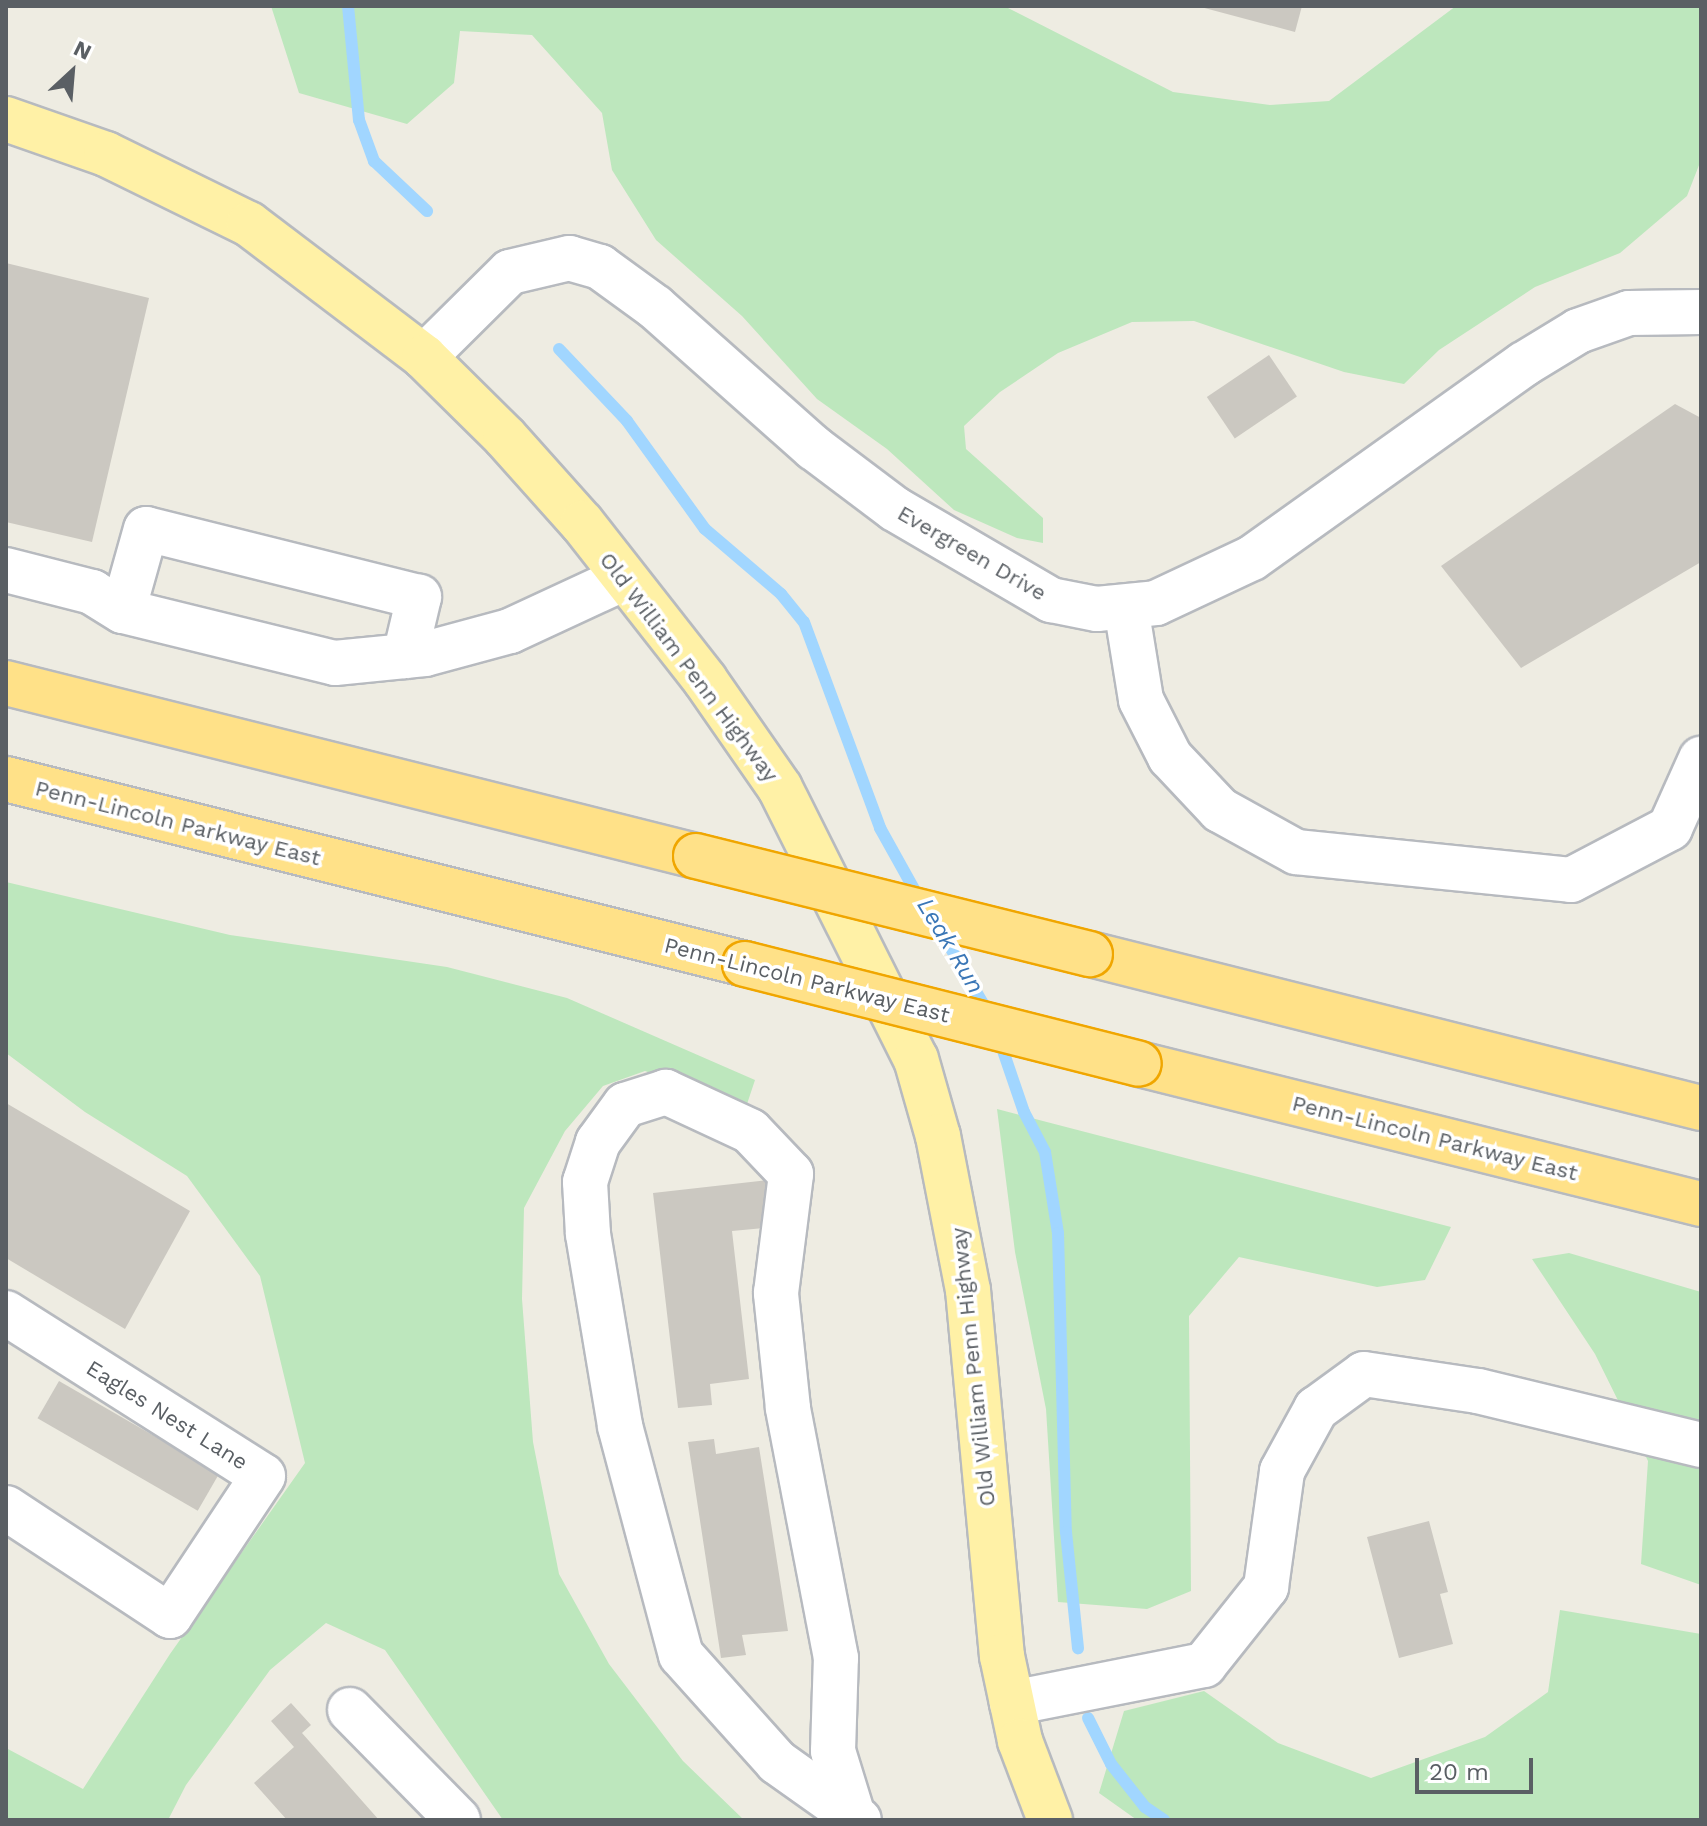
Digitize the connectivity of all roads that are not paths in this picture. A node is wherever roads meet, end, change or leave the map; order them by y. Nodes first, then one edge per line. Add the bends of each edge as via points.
1 (6, 119) edge
2 (1701, 312) edge
3 (424, 357) junction
4 (6, 570) edge
5 (624, 578) junction
6 (1126, 607) junction
7 (123, 611) junction
8 (405, 656) junction
9 (6, 683) edge
10 (1701, 759) edge
11 (6, 779) edge
12 (1701, 1108) edge
13 (1701, 1204) edge
14 (6, 1313) edge
15 (1701, 1445) edge
16 (6, 1508) edge
17 (1012, 1703) junction
18 (350, 1710) dead end
19 (856, 1818) edge
20 (458, 1820) edge
21 (1050, 1820) edge

1 - 3 main road, Old William Penn Highway via 106,154 249,224
2 - 6 street, Evergreen Drive via 1629,313 1578,331 1252,558 1203,586 1156,603
3 - 5 main road, Old William Penn Highway via 505,437
3 - 6 street, Evergreen Drive via 510,272 569,258 600,267 655,307 814,448 895,509 1051,600 1097,609
4 - 7 street via 92,592
5 - 8 street via 510,631
5 - 17 main road, Old William Penn Highway via 780,788 916,1059 953,1197 963,1259 1002,1656
6 - 10 street via 1141,700 1170,757 1220,810 1296,852 1571,880 1670,828
7 - 8 street via 335,663
7 - 8 street via 146,529 419,597
9 - 12 highway, bridge
11 - 13 highway, Penn-Lincoln Parkway East, bridge
14 - 16 street, Eagles Nest Lane via 263,1476 170,1616
15 - 17 street via 1478,1391 1364,1374 1316,1409 1282,1471 1266,1587 1204,1665
17 - 21 main road, Old William Penn Highway
18 - 20 street
19 - 19 street via 777,1762 681,1655 620,1426 588,1234 585,1182 598,1142 625,1105 666,1092 750,1131 791,1174 776,1293 788,1408 836,1658 833,1751

